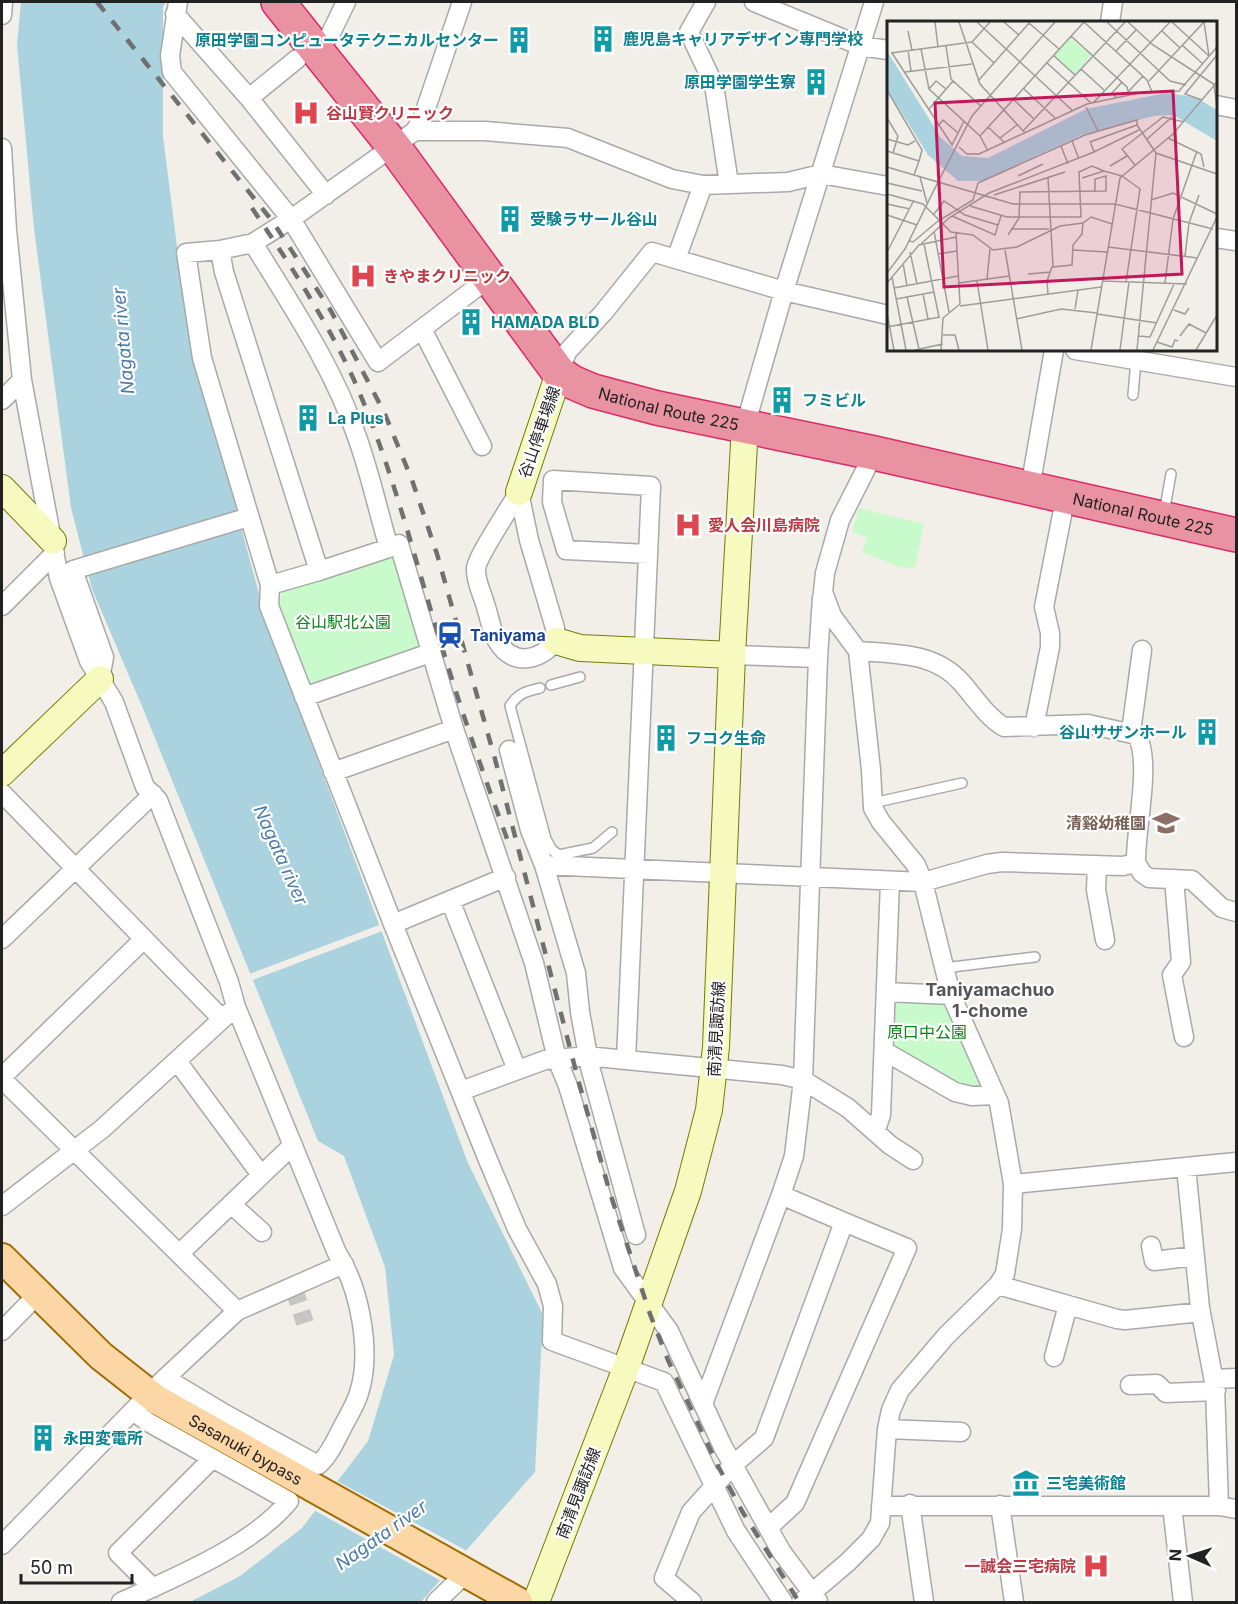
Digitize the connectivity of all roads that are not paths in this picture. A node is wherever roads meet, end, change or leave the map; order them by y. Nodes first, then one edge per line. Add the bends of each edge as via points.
1 (3, 2) edge
2 (278, 2) edge
3 (346, 2) edge
4 (462, 2) edge
5 (706, 2) edge
6 (754, 2) edge
7 (874, 2) edge
8 (1113, 2) edge
9 (177, 8) edge
10 (2, 15) edge
11 (1110, 21) edge
12 (861, 46) junction
13 (887, 50) edge
14 (306, 54) junction
15 (249, 98) junction
16 (1217, 105) edge
17 (1236, 109) edge
18 (404, 140) junction
19 (2, 148) edge
20 (821, 174) junction
21 (703, 184) junction
22 (729, 184) junction
23 (887, 186) edge
24 (326, 195) junction
25 (291, 219) junction
26 (1217, 238) edge
27 (1236, 241) edge
28 (253, 243) junction
29 (220, 250) junction
30 (676, 259) junction
31 (489, 278) junction
32 (784, 291) junction
33 (8, 298) edge
34 (887, 315) edge
35 (422, 329) junction
36 (1054, 351) edge
37 (1081, 351) edge
38 (1136, 360) junction
39 (560, 373) junction
40 (1236, 377) edge
41 (22, 380) junction
42 (1133, 395) dead end
43 (2, 400) edge
44 (744, 426) junction
45 (482, 446) dead end
46 (874, 453) junction
47 (1171, 474) dead end
48 (2, 488) edge
49 (1030, 488) junction
50 (519, 492) junction
51 (1063, 495) junction
52 (249, 517) junction
53 (1163, 518) junction
54 (494, 535) junction
55 (1236, 535) edge
56 (528, 540) junction
57 (54, 547) junction
58 (389, 548) junction
59 (648, 554) junction
60 (319, 571) junction
61 (270, 585) junction
62 (823, 592) junction
63 (2, 606) edge
64 (556, 641) junction
65 (1142, 650) dead end
66 (644, 651) junction
67 (858, 651) junction
68 (430, 653) junction
69 (732, 655) junction
70 (818, 658) junction
71 (580, 677) dead end
72 (100, 679) junction
73 (551, 685) dead end
74 (540, 687) dead end
75 (304, 697) junction
76 (1034, 727) junction
77 (454, 729) junction
78 (1131, 732) junction
79 (509, 750) dead end
80 (333, 772) junction
81 (2, 773) edge
82 (963, 783) dead end
83 (2, 793) edge
84 (153, 794) junction
85 (873, 803) junction
86 (612, 832) dead end
87 (1136, 863) junction
88 (543, 865) junction
89 (1097, 865) junction
90 (75, 868) junction
91 (634, 869) junction
92 (723, 874) junction
93 (506, 877) junction
94 (810, 878) junction
95 (1174, 879) junction
96 (890, 882) junction
97 (923, 882) junction
98 (450, 900) junction
99 (1236, 912) edge
100 (393, 924) junction
101 (2, 939) edge
102 (144, 939) junction
103 (1105, 940) dead end
104 (1035, 957) dead end
105 (944, 968) junction
106 (886, 992) junction
107 (951, 995) junction
108 (229, 1013) junction
109 (1184, 1037) dead end
110 (884, 1051) junction
111 (587, 1056) junction
112 (557, 1059) junction
113 (626, 1060) junction
114 (177, 1061) junction
115 (714, 1068) junction
116 (517, 1070) junction
117 (2, 1079) edge
118 (803, 1080) junction
119 (461, 1091) junction
120 (995, 1095) junction
121 (875, 1132) junction
122 (293, 1145) junction
123 (75, 1151) junction
124 (913, 1160) dead end
125 (1236, 1162) edge
126 (1186, 1167) junction
127 (261, 1175) junction
128 (1013, 1184) junction
129 (781, 1195) junction
130 (231, 1204) junction
131 (2, 1206) edge
132 (844, 1222) junction
133 (261, 1232) dead end
134 (636, 1235) dead end
135 (179, 1254) junction
136 (1195, 1256) junction
137 (2, 1258) edge
138 (1153, 1259) dead end
139 (344, 1264) junction
140 (998, 1285) junction
141 (38, 1294) junction
142 (649, 1302) junction
143 (1068, 1305) junction
144 (237, 1311) junction
145 (1201, 1312) junction
146 (2, 1331) edge
147 (1054, 1357) dead end
148 (626, 1368) junction
149 (1236, 1378) edge
150 (1130, 1385) dead end
151 (1215, 1385) junction
152 (149, 1394) junction
153 (703, 1404) junction
154 (887, 1429) junction
155 (961, 1432) dead end
156 (212, 1459) junction
157 (734, 1465) junction
158 (311, 1488) junction
159 (714, 1488) junction
160 (910, 1504) junction
161 (1000, 1505) junction
162 (881, 1506) junction
163 (1172, 1506) junction
164 (1228, 1508) edge
165 (768, 1528) junction
166 (2, 1545) edge
167 (465, 1574) junction
168 (150, 1595) edge
169 (810, 1600) edge
170 (122, 1602) edge
171 (436, 1602) edge
172 (518, 1602) edge
173 (536, 1602) edge
174 (692, 1602) edge
175 (783, 1602) edge
176 (924, 1602) edge
177 (1014, 1602) edge
178 (1183, 1602) edge

1 - 10 street
2 - 14 highway, National Route 225
3 - 14 street via 330,35
4 - 18 street via 423,117
5 - 22 street via 689,32 714,86
6 - 12 street
7 - 12 street
8 - 11 street
9 - 15 street
9 - 25 street via 170,56 172,72
12 - 13 street
12 - 20 street
14 - 15 street
14 - 18 highway, National Route 225
15 - 24 street
16 - 17 street
18 - 21 street via 485,131 568,138 672,179
18 - 24 street
18 - 31 highway, National Route 225
19 - 33 street
20 - 22 street via 788,182
20 - 23 street
20 - 32 street
21 - 22 street
21 - 30 street
24 - 25 street
25 - 28 street
25 - 35 street via 378,362
26 - 27 street
28 - 29 street
28 - 58 street via 316,347 346,410
29 - 52 street via 186,253 202,358
29 - 60 street
30 - 32 street
30 - 39 street via 652,252 567,352
31 - 35 street
31 - 39 highway, National Route 225
32 - 34 street
32 - 44 street
33 - 41 street
35 - 45 street
36 - 49 street
37 - 38 street
38 - 40 street
38 - 42 lane
39 - 44 highway, National Route 225 via 594,392
39 - 50 street, 谷山停車場線
41 - 43 street
41 - 57 street
44 - 46 highway, National Route 225
44 - 69 street, 南清見諏訪線
46 - 49 highway, National Route 225
46 - 62 street via 840,520
47 - 53 lane
48 - 57 street
49 - 51 highway, National Route 225
50 - 54 street
50 - 56 street
51 - 53 highway, National Route 225
51 - 76 street via 1044,607 1050,633 1048,660
52 - 61 street
52 - 72 street via 73,570 104,657
53 - 55 highway, National Route 225
54 - 56 street via 509,533
54 - 64 street via 476,567 496,639 517,658 528,659 546,652
56 - 64 street
57 - 63 street
57 - 72 street via 59,578
58 - 60 street
58 - 68 street via 399,544
59 - 59 street via 651,486 553,480 552,502 566,550
59 - 66 street
60 - 61 street
61 - 75 street via 269,606
62 - 67 street via 832,616
62 - 70 street
64 - 66 street via 580,648
65 - 78 street
66 - 69 street
66 - 91 street
67 - 76 street via 929,659 957,678 997,723 1004,727
67 - 85 street
68 - 75 street
68 - 77 street
69 - 70 street
69 - 92 street, 南清見諏訪線
70 - 94 street
71 - 73 lane
72 - 81 street
72 - 84 street via 114,702 145,787
74 - 86 lane via 515,697 510,706 546,839 559,855 594,848
75 - 80 street
76 - 78 street via 1088,724
77 - 80 street
77 - 93 street
78 - 87 street via 1141,742 1143,754
79 - 88 street
80 - 100 street
82 - 85 lane
83 - 90 street
84 - 90 street
84 - 108 street via 229,982
85 - 97 street via 881,822 916,865
87 - 89 street
87 - 95 street via 1149,878
88 - 91 street
88 - 111 street via 576,973
89 - 97 street via 1002,862
89 - 103 street via 1096,890
90 - 101 street
90 - 102 street
91 - 92 street
91 - 113 street
92 - 94 street
92 - 115 street, 南清見諏訪線
93 - 98 street
93 - 112 street via 534,963
94 - 96 street
94 - 118 street
95 - 99 street via 1192,880 1222,908
95 - 109 street via 1181,962 1172,975
96 - 97 street
96 - 106 street
97 - 105 street
98 - 100 street
98 - 116 street
100 - 119 street
102 - 108 street
102 - 117 street
104 - 105 lane
105 - 107 street
106 - 107 street
106 - 110 street
107 - 120 street
108 - 114 street
108 - 122 street
110 - 120 street via 955,1092
110 - 121 street via 882,1115
111 - 112 street
111 - 113 street
111 - 134 street
112 - 116 street
112 - 142 street via 623,1268
113 - 115 street
114 - 123 street
114 - 127 street
115 - 118 street
115 - 142 street, 南清見諏訪線 via 702,1141
116 - 119 street
117 - 123 street
118 - 121 street via 848,1108
118 - 129 street via 794,1156
119 - 148 street via 517,1229 547,1284 553,1306 552,1341
120 - 128 street
121 - 124 street
122 - 127 street
122 - 139 street
123 - 131 street
123 - 135 street
125 - 126 street
126 - 128 street
126 - 136 street
127 - 130 street
128 - 140 street via 1012,1229 1005,1274
129 - 132 street
129 - 153 street
130 - 133 street
130 - 135 street
132 - 157 street via 764,1438
132 - 165 street via 907,1248 795,1503
135 - 144 street
136 - 138 street
136 - 145 street
137 - 141 main road, Sasanuki bypass
139 - 144 street
139 - 152 street via 361,1320 364,1371 353,1407 318,1465 225,1414
140 - 143 street
140 - 154 street via 946,1336 900,1390
141 - 146 street
141 - 152 main road, Sasanuki bypass via 101,1356
142 - 148 street, 南清見諏訪線
142 - 153 street via 669,1331
143 - 145 street via 1125,1320
143 - 147 street
144 - 152 street
145 - 151 street
148 - 159 street via 664,1382
148 - 173 street, 南清見諏訪線
149 - 151 street
150 - 151 street via 1157,1384 1166,1393
151 - 164 street
152 - 156 street via 148,1422
152 - 158 main road, Sasanuki bypass
152 - 166 street
153 - 157 street
154 - 155 street
154 - 162 street
156 - 168 street via 118,1552
156 - 168 street via 289,1501 278,1515 241,1542
157 - 159 street
157 - 165 street
158 - 167 main road, Sasanuki bypass
158 - 168 street via 259,1541
159 - 174 street via 691,1512 664,1578
159 - 175 street via 736,1531
160 - 161 street
160 - 162 street
160 - 176 street
161 - 163 street
161 - 177 street
162 - 169 street via 880,1523 871,1539
163 - 164 street
163 - 178 street
165 - 169 street
167 - 171 street
167 - 172 main road, Sasanuki bypass
168 - 170 street

